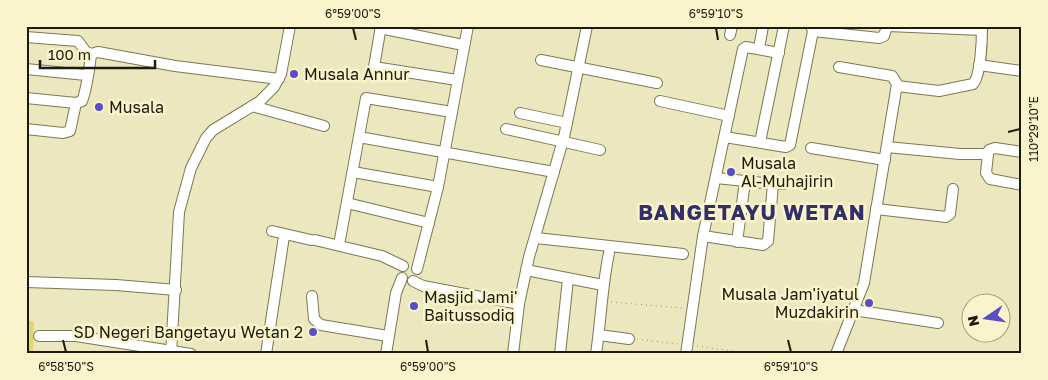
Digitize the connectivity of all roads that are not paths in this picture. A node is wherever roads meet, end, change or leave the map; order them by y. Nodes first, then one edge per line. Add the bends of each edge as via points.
1 (290, 26) edge
2 (468, 26) edge
3 (763, 26) edge
4 (784, 26) edge
5 (887, 26) edge
6 (380, 27) edge
7 (584, 27) edge
8 (982, 28) edge
9 (812, 29) edge
10 (832, 29) edge
11 (863, 31) edge
12 (26, 37) edge
13 (760, 43) dead end
14 (463, 45) junction
15 (779, 53) junction
16 (91, 54) junction
17 (541, 60) dead end
18 (978, 65) junction
19 (839, 67) dead end
20 (578, 68) junction
21 (26, 69) edge
22 (1022, 71) edge
23 (86, 75) junction
24 (279, 79) junction
25 (457, 80) junction
26 (657, 83) dead end
27 (897, 86) junction
28 (26, 98) edge
29 (660, 101) dead end
30 (76, 102) junction
31 (252, 106) junction
32 (452, 112) junction
33 (520, 113) dead end
34 (729, 116) junction
35 (567, 123) junction
36 (324, 126) dead end
37 (26, 129) edge
38 (506, 129) dead end
39 (359, 137) junction
40 (725, 137) junction
41 (563, 140) junction
42 (760, 142) junction
43 (887, 147) junction
44 (811, 148) dead end
45 (600, 150) dead end
46 (444, 152) junction
47 (1022, 152) edge
48 (988, 154) junction
49 (885, 160) junction
50 (353, 172) junction
51 (554, 172) junction
52 (716, 178) junction
53 (745, 181) junction
54 (1022, 185) edge
55 (438, 187) junction
56 (953, 189) dead end
57 (347, 203) junction
58 (876, 209) junction
59 (429, 224) junction
60 (272, 231) dead end
61 (284, 236) junction
62 (703, 236) junction
63 (536, 238) junction
64 (737, 242) junction
65 (339, 246) junction
66 (609, 253) dead end
67 (683, 254) dead end
68 (403, 266) junction
69 (417, 269) junction
70 (526, 270) junction
71 (402, 278) junction
72 (568, 279) junction
73 (412, 281) junction
74 (26, 282) edge
75 (603, 285) junction
76 (176, 290) junction
77 (312, 296) dead end
78 (519, 304) junction
79 (854, 310) junction
80 (938, 323) dead end
81 (599, 335) junction
82 (39, 336) dead end
83 (388, 336) junction
84 (629, 338) road end
85 (687, 350) edge
86 (172, 352) edge
87 (191, 354) edge
88 (266, 354) edge
89 (386, 354) edge
90 (513, 354) edge
91 (560, 354) edge
92 (596, 354) edge
93 (836, 354) edge

1 - 24 street
2 - 14 street
3 - 13 street
4 - 15 street
5 - 8 street
5 - 11 street via 883,37
6 - 14 street
6 - 25 street via 370,66
7 - 20 street
8 - 18 street
9 - 10 street
9 - 42 street via 791,143 786,147
10 - 11 street
12 - 16 street via 78,41
14 - 25 street
15 - 34 street via 744,47
15 - 42 street
16 - 23 street via 90,70
16 - 24 street via 98,52
17 - 20 street
18 - 22 street
18 - 27 street via 976,80 970,85 930,92
19 - 27 street via 892,76
20 - 26 street
20 - 35 street
21 - 23 street
23 - 30 street via 83,99
24 - 31 street via 268,95
25 - 32 street
27 - 43 street
28 - 30 street
29 - 34 street
30 - 37 street via 70,131
31 - 36 street
31 - 76 street via 213,130 191,168 179,212
32 - 39 street via 366,98
32 - 46 street
33 - 35 street
34 - 40 street
35 - 41 street
38 - 41 street
39 - 46 street
39 - 50 street
40 - 42 street
40 - 52 street
41 - 45 street
41 - 51 street
43 - 48 street
43 - 49 street
44 - 49 street
46 - 51 street
46 - 55 street
47 - 48 street via 995,148
48 - 54 street via 986,173 990,179
49 - 58 street
50 - 55 street
50 - 57 street
51 - 63 street
52 - 53 street
52 - 62 street
53 - 64 street
53 - 64 street via 778,184 767,243
55 - 59 street
56 - 58 street via 950,214 946,217
57 - 59 street
57 - 65 street
58 - 79 street via 864,283
59 - 69 street
60 - 61 street
61 - 65 street
61 - 88 street
62 - 64 street
62 - 85 street
63 - 67 street
63 - 70 street
65 - 68 street via 382,256
66 - 75 street
68 - 69 street via 410,264
68 - 71 street
69 - 73 street via 418,275
70 - 72 street
70 - 78 street
71 - 73 street
71 - 83 street via 396,292
72 - 75 street
72 - 91 street
73 - 78 street via 423,286
74 - 76 street
75 - 81 street
76 - 86 street
77 - 83 street via 314,319 321,326
78 - 90 street
79 - 80 street
79 - 93 street
81 - 84 street
81 - 92 street
82 - 86 street via 76,336
83 - 89 street
86 - 87 street

